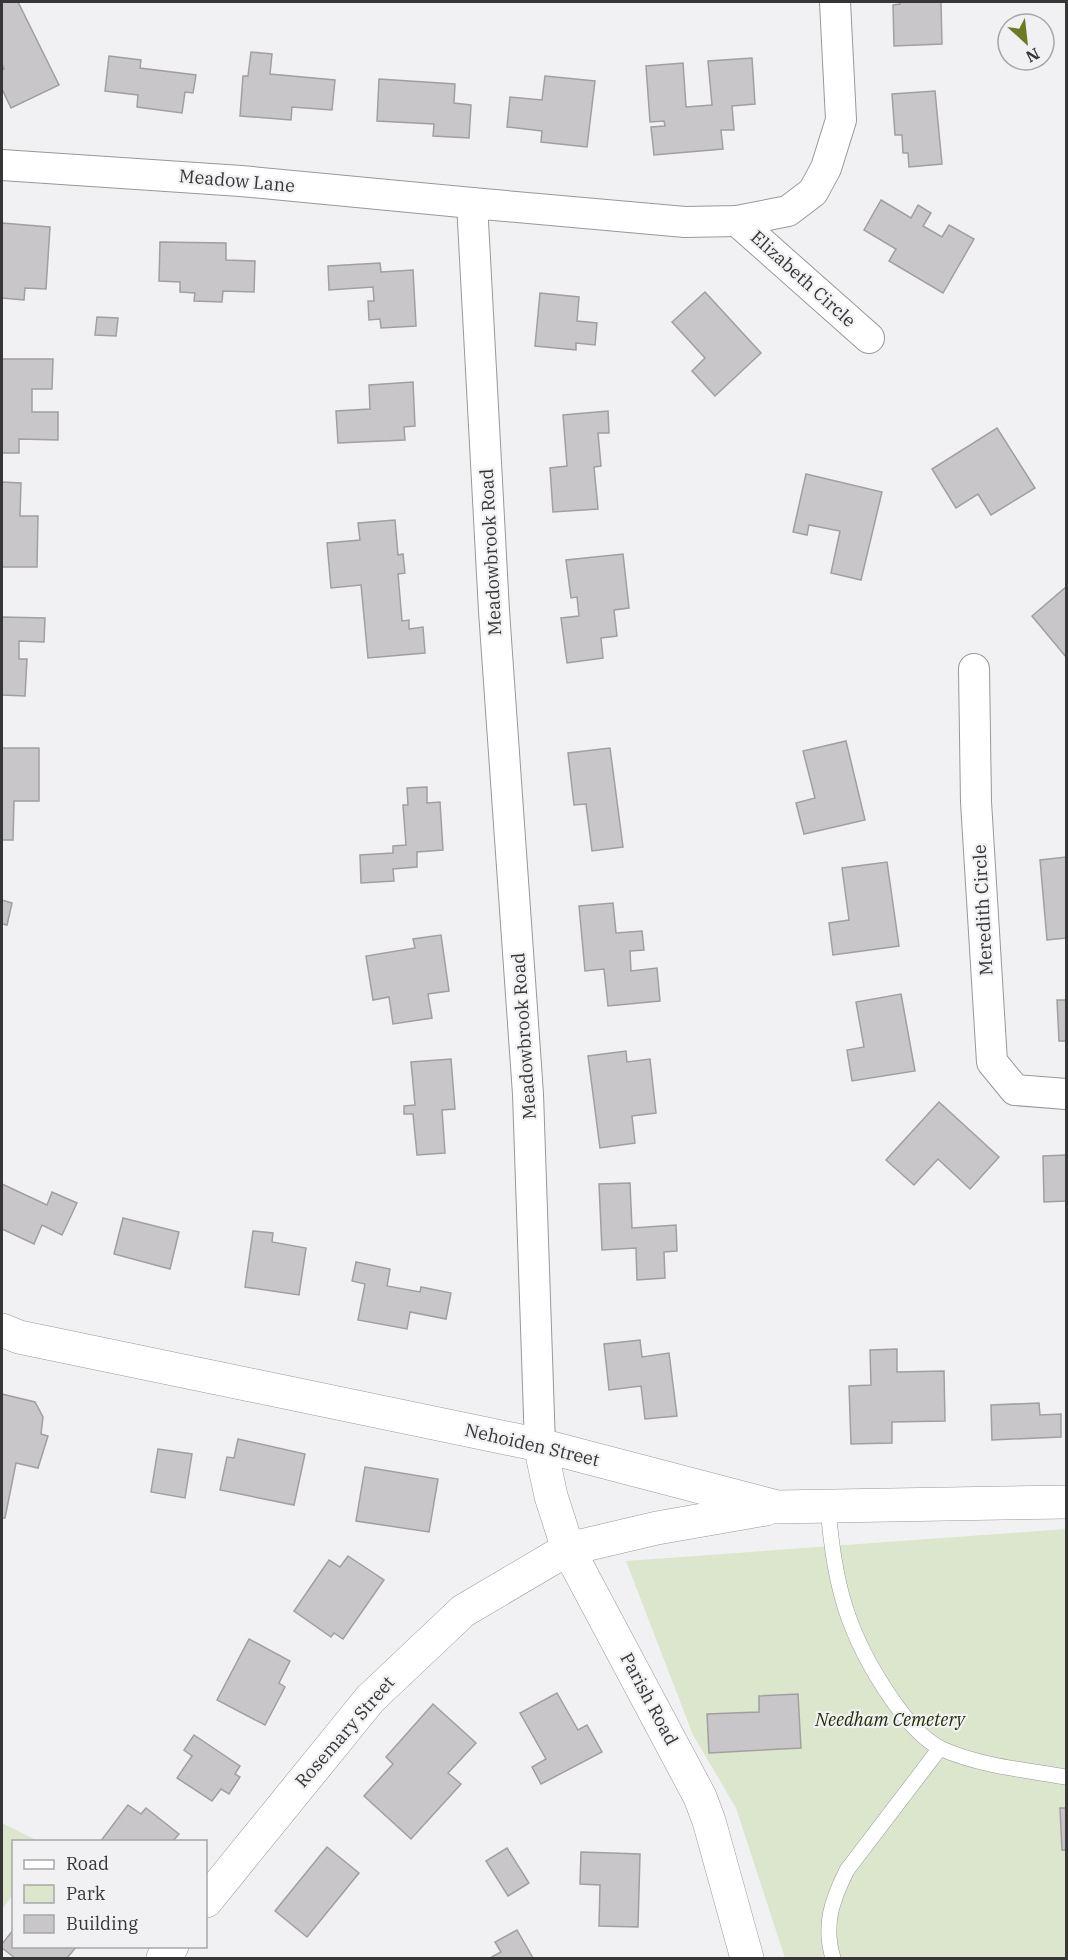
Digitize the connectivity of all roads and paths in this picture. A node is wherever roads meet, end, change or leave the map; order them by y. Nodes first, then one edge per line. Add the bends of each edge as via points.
1 (835, 2) edge
2 (2, 165) edge
3 (472, 202) junction
4 (737, 221) junction
5 (869, 338) dead end
6 (974, 669) dead end
7 (1066, 1094) edge
8 (2, 1330) edge
9 (540, 1444) junction
10 (1066, 1502) edge
11 (777, 1507) junction
12 (828, 1507) junction
13 (568, 1549) junction
14 (940, 1748) junction
15 (1066, 1777) edge
16 (207, 1900) edge
17 (747, 1959) edge
18 (833, 1959) edge

1 - 4 street via 841,120 826,168 813,192 788,211
2 - 3 street, Meadow Lane
3 - 4 street via 685,222
3 - 9 street, Meadowbrook Road via 494,611 528,1094
4 - 5 street, Elizabeth Circle
6 - 7 street, Meredith Circle via 976,802 992,1062 1015,1090
8 - 9 street, Nehoiden Street via 165,1368
9 - 11 street, Nehoiden Street
9 - 13 street, Parish Road
10 - 12 street, Nehoiden Street
11 - 12 street, Nehoiden Street
11 - 13 street, Rosemary Street via 657,1528
12 - 14 lane via 836,1575 855,1637 896,1705 913,1726
13 - 16 street, Rosemary Street via 463,1611 370,1699
13 - 17 street, Parish Road via 700,1797
14 - 15 lane via 975,1760
14 - 18 lane via 838,1886 828,1920

